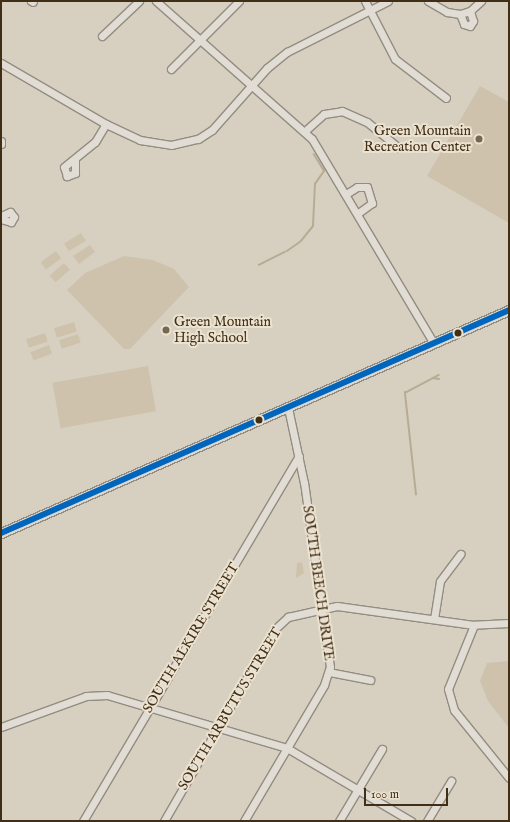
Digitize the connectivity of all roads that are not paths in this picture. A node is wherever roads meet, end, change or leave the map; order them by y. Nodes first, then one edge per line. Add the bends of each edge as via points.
1 (139, 1) edge
2 (156, 1) edge
3 (239, 1) edge
4 (365, 1) edge
5 (388, 1) edge
6 (428, 1) edge
7 (481, 1) edge
8 (369, 10) junction
9 (470, 12) junction
10 (460, 14) junction
11 (102, 36) dead end
12 (200, 39) junction
13 (1, 63) edge
14 (171, 69) dead end
15 (254, 84) junction
16 (446, 98) dead end
17 (106, 124) junction
18 (305, 131) junction
19 (399, 148) dead end
20 (75, 160) dead end
21 (346, 194) junction
22 (358, 213) junction
23 (1, 216) edge
24 (1, 219) edge
25 (509, 310) edge
26 (433, 342) junction
27 (288, 408) junction
28 (299, 456) junction
29 (1, 533) edge
30 (460, 554) dead end
31 (323, 608) junction
32 (434, 619) junction
33 (509, 622) edge
34 (474, 625) junction
35 (329, 672) junction
36 (370, 680) dead end
37 (150, 708) junction
38 (1, 727) edge
39 (218, 728) junction
40 (287, 748) junction
41 (382, 749) dead end
42 (509, 778) edge
43 (451, 781) dead end
44 (358, 790) junction
45 (83, 821) edge
46 (164, 821) edge
47 (244, 821) edge
48 (339, 821) edge
49 (411, 821) edge
50 (427, 821) edge

1 - 11 street
2 - 12 street
3 - 12 street
4 - 8 street
5 - 8 street
6 - 10 street via 447,12
7 - 9 street
8 - 15 street via 287,52
8 - 16 street via 395,59
9 - 10 street
9 - 10 street via 473,21 470,26 464,24
12 - 14 street
12 - 15 street
13 - 17 street
15 - 17 street via 212,130 186,143 155,144
15 - 18 street
17 - 20 street via 95,142
18 - 19 street via 324,114 340,107 363,119
18 - 21 street
21 - 22 street
21 - 22 street via 357,187 367,187 372,203
22 - 26 street
23 - 24 street via 10,212 14,217 10,222
25 - 26 main road
26 - 27 main road
27 - 28 street, SOUTH BEECH DRIVE
27 - 29 main road
28 - 31 street, SOUTH BEECH DRIVE
28 - 37 street, SOUTH ALKIRE STREET
30 - 32 street via 440,581
31 - 32 street, SOUTH ARBUTUS STREET
31 - 35 street, SOUTH BEECH DRIVE
31 - 39 street, SOUTH ARBUTUS STREET via 292,615 280,623
32 - 34 street, SOUTH ARBUTUS STREET
33 - 34 street, SOUTH ARBUTUS STREET
34 - 42 street via 451,673 448,696 460,718
35 - 36 street
35 - 40 street, SOUTH BEECH DRIVE
37 - 38 street via 108,696 91,695
37 - 39 street
37 - 45 street, SOUTH ALKIRE STREET
39 - 40 street
39 - 46 street, SOUTH ARBUTUS STREET
40 - 44 street
40 - 47 street, SOUTH BEECH DRIVE
41 - 44 street
43 - 50 street
44 - 48 street
44 - 49 street

